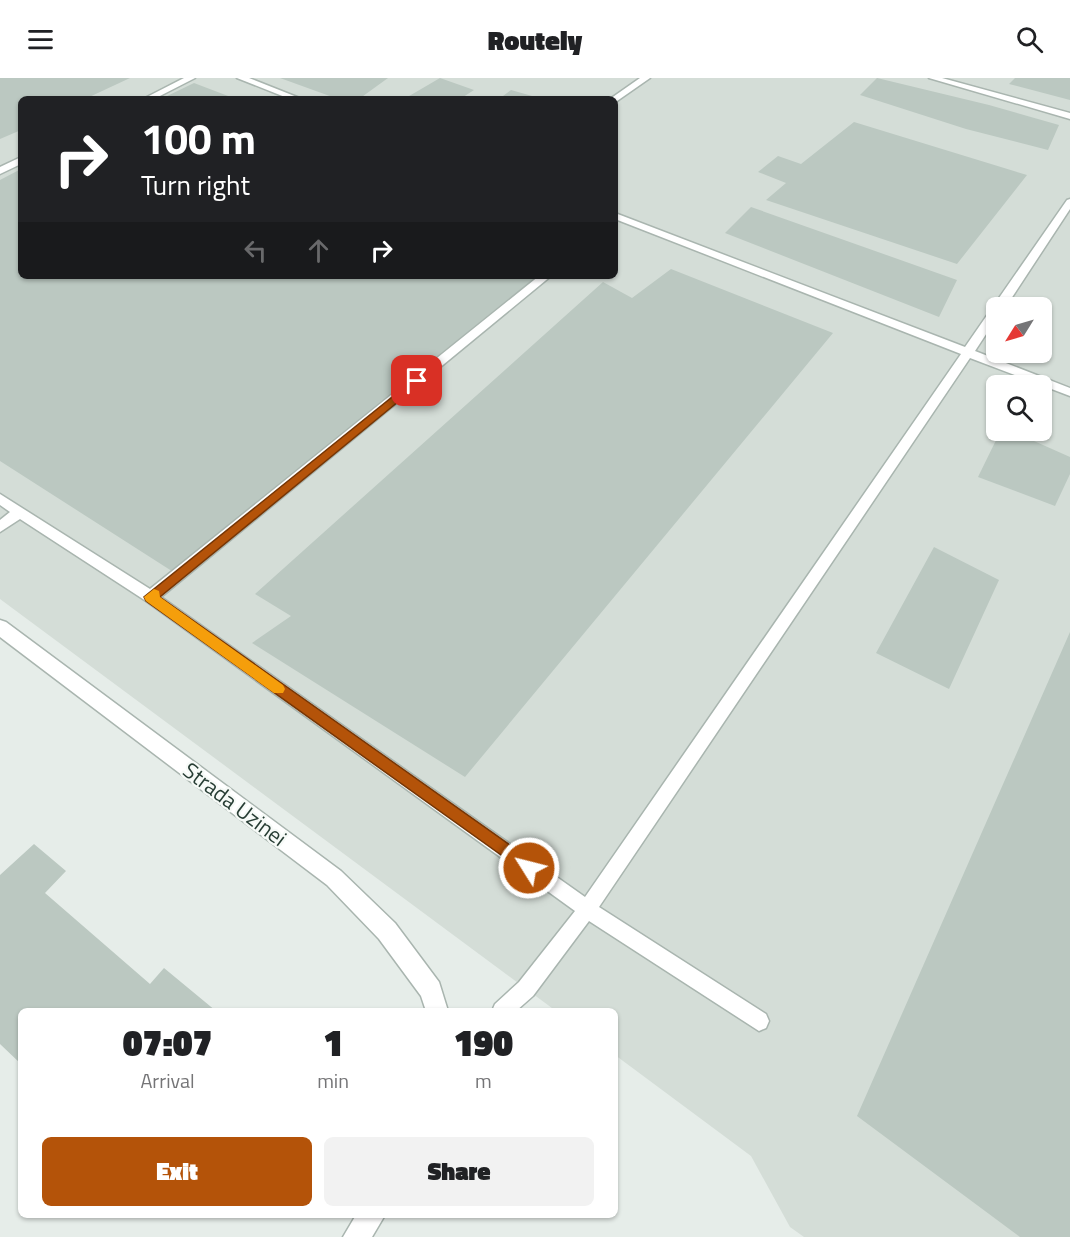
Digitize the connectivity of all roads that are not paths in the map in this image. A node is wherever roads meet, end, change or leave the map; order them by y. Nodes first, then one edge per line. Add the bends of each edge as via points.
1 (190, 78) edge
2 (241, 78) edge
3 (646, 78) edge
4 (933, 78) edge
5 (969, 78) edge
6 (962, 86) junction
7 (153, 96) edge
8 (290, 96) edge
9 (618, 96) edge
10 (1070, 116) edge
11 (18, 162) edge
12 (0, 171) edge
13 (1070, 202) edge
14 (618, 219) edge
15 (542, 279) edge
16 (1006, 297) edge
17 (986, 326) edge
18 (967, 354) junction
19 (1070, 392) edge
20 (0, 499) edge
21 (20, 512) junction
22 (0, 527) edge
23 (151, 597) junction
24 (0, 627) edge
25 (587, 909) junction
26 (436, 1008) edge
27 (505, 1008) edge
28 (759, 1021) dead end
29 (370, 1218) edge
30 (356, 1237) edge

1 - 7 lane
2 - 8 lane
3 - 9 lane
4 - 6 lane
5 - 6 lane
6 - 10 lane
11 - 12 lane
13 - 16 lane
14 - 18 lane
15 - 23 lane
17 - 18 lane
18 - 19 lane
18 - 25 lane
20 - 21 lane
21 - 22 lane
21 - 23 lane
23 - 25 lane
24 - 26 street, Strada Uzinei via 334,878 387,931 431,990
25 - 27 lane
25 - 28 lane
29 - 30 street

